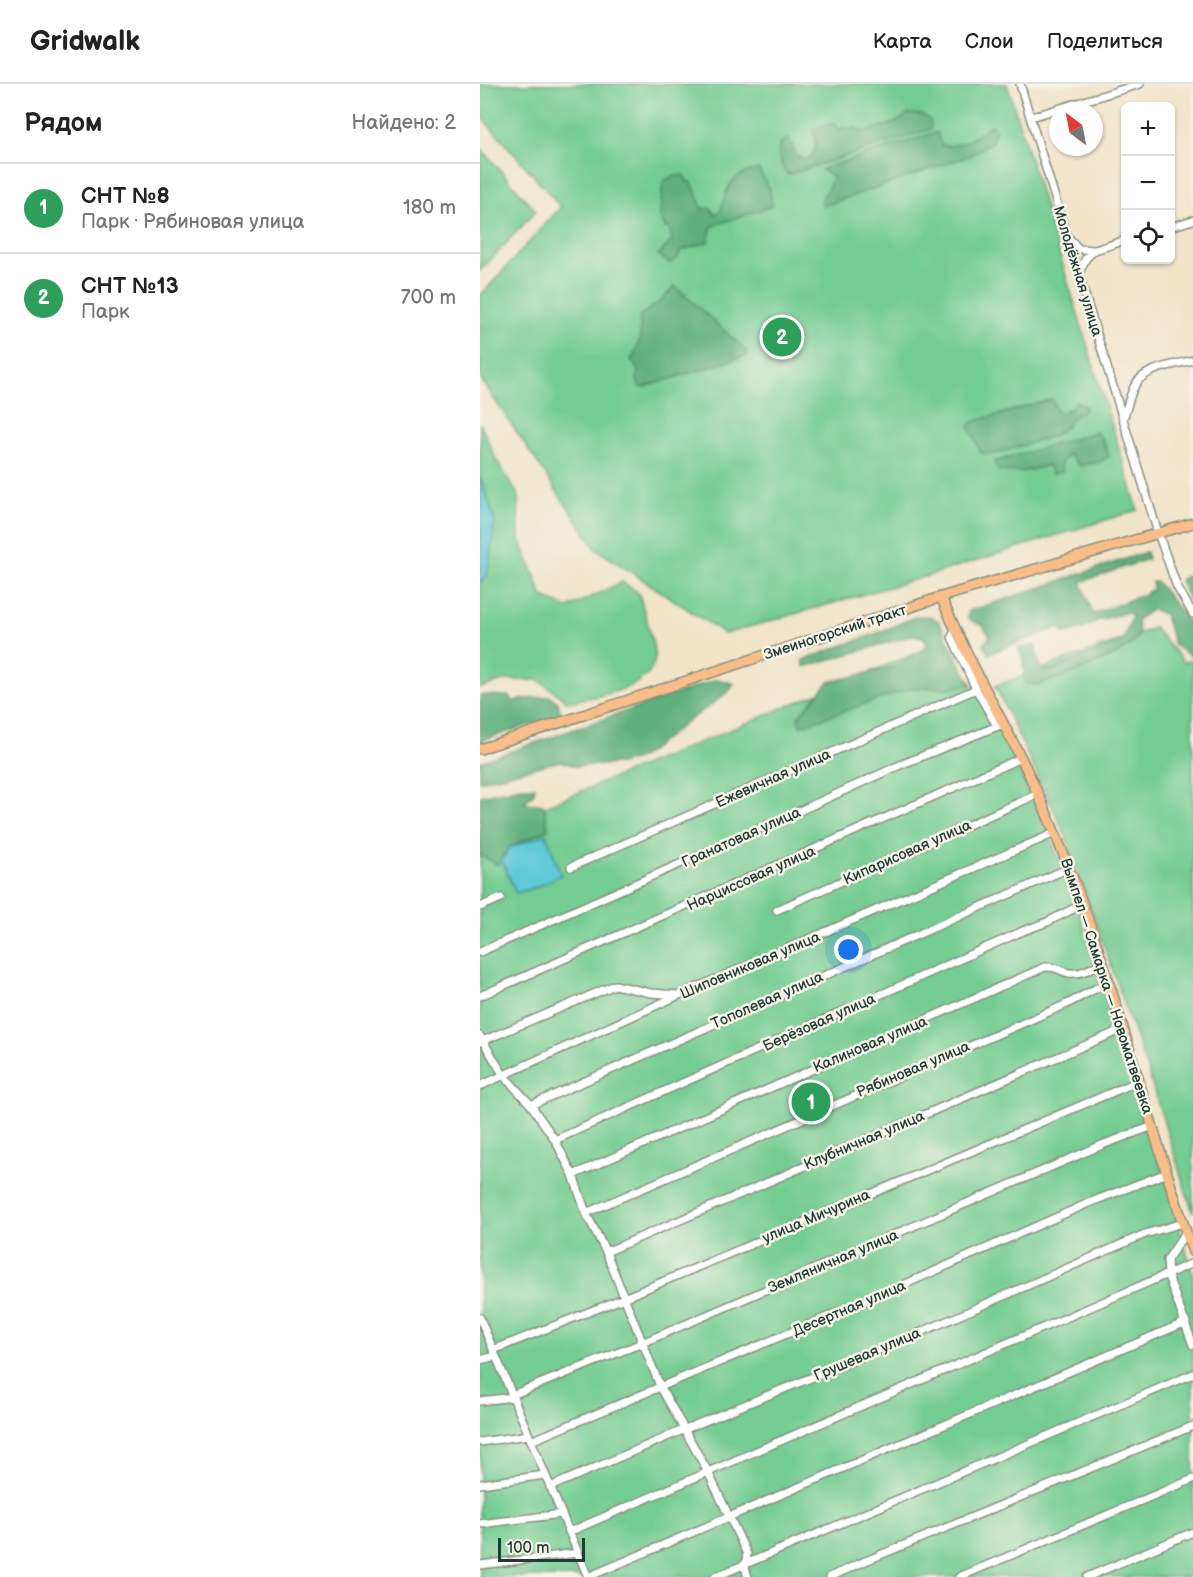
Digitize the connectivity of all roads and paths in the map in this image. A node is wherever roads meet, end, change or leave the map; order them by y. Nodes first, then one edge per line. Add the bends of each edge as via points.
1 (1020, 84) edge
2 (1140, 84) edge
3 (1031, 117) junction
4 (1193, 220) edge
5 (1175, 225) edge
6 (1067, 236) junction
7 (1121, 241) edge
8 (1095, 250) junction
9 (1079, 273) junction
10 (1193, 360) edge
11 (1123, 419) junction
12 (1193, 523) edge
13 (1158, 533) junction
14 (941, 597) junction
15 (1193, 614) edge
16 (955, 630) junction
17 (976, 689) junction
18 (1000, 725) junction
19 (480, 749) edge
20 (1021, 758) junction
21 (1038, 794) junction
22 (1055, 833) junction
23 (571, 867) dead end
24 (1069, 868) junction
25 (501, 898) dead end
26 (1083, 904) junction
27 (480, 907) edge
28 (777, 910) dead end
29 (480, 952) edge
30 (1102, 962) junction
31 (1108, 982) junction
32 (679, 995) junction
33 (480, 996) edge
34 (1123, 1029) junction
35 (481, 1040) edge
36 (504, 1076) junction
37 (1139, 1081) junction
38 (480, 1086) edge
39 (531, 1105) junction
40 (1153, 1125) junction
41 (555, 1140) junction
42 (1167, 1173) junction
43 (573, 1175) junction
44 (586, 1213) junction
45 (1185, 1228) junction
46 (606, 1252) junction
47 (1193, 1252) edge
48 (1193, 1263) edge
49 (1168, 1276) junction
50 (624, 1298) junction
51 (480, 1318) edge
52 (1186, 1322) junction
53 (642, 1343) junction
54 (1193, 1345) edge
55 (495, 1353) junction
56 (480, 1360) edge
57 (1193, 1374) edge
58 (660, 1386) junction
59 (512, 1396) junction
60 (480, 1401) edge
61 (1193, 1426) edge
62 (683, 1430) junction
63 (530, 1438) junction
64 (480, 1442) edge
65 (708, 1472) junction
66 (545, 1475) junction
67 (1193, 1479) edge
68 (480, 1484) edge
69 (550, 1487) junction
70 (562, 1515) junction
71 (730, 1517) junction
72 (480, 1524) edge
73 (569, 1532) junction
74 (1193, 1532) edge
75 (578, 1553) junction
76 (480, 1565) edge
77 (745, 1565) junction
78 (588, 1577) edge
79 (715, 1577) edge
80 (748, 1577) edge
81 (830, 1577) edge
82 (959, 1577) edge
83 (1087, 1577) edge

1 - 3 street, Молодёжная улица
2 - 3 street
3 - 6 street, Молодёжная улица
4 - 5 street
6 - 8 street via 1079,249
6 - 9 street, Молодёжная улица
7 - 8 street
8 - 9 street
9 - 11 street, Молодёжная улица
10 - 11 street via 1141,377 1134,385
11 - 13 street, Молодёжная улица
12 - 13 main road, Змеиногорский тракт
13 - 14 main road, Змеиногорский тракт
13 - 15 street, Молодёжная улица via 1177,587
14 - 16 main road, Вымпел — Самарка — Новоматвеевка
14 - 19 main road, Змеиногорский тракт
16 - 17 street via 952,637
16 - 18 main road, Вымпел — Самарка — Новоматвеевка
17 - 18 street
17 - 23 street, Ежевичная улица
18 - 20 main road, Вымпел — Самарка — Новоматвеевка
18 - 29 street, Гранатовая улица via 900,765
20 - 21 main road, Вымпел — Самарка — Новоматвеевка
20 - 33 street, Нарциссовая улица
21 - 22 main road, Вымпел — Самарка — Новоматвеевка
21 - 28 street, Кипарисовая улица
22 - 24 main road, Вымпел — Самарка — Новоматвеевка
22 - 32 street, Шиповниковая улица
24 - 26 main road, Вымпел — Самарка — Новоматвеевка
24 - 39 street, Тополевая улица
25 - 27 street
26 - 30 main road, Вымпел — Самарка — Новоматвеевка
26 - 41 street, Берёзовая улица
30 - 31 main road, Вымпел — Самарка — Новоматвеевка
30 - 43 street, Калиновая улица via 1084,972 1068,973 1055,966 1045,967
31 - 34 main road, Вымпел — Самарка — Новоматвеевка
31 - 44 street, Рябиновая улица via 1067,1004
32 - 35 street via 615,985
32 - 36 street, Шиповниковая улица
34 - 37 main road, Вымпел — Самарка — Новоматвеевка
34 - 46 street, Клубничная улица
35 - 36 street
36 - 38 street, Шиповниковая улица
36 - 39 street
37 - 40 main road, Вымпел — Самарка — Новоматвеевка
37 - 50 street, улица Мичурина
39 - 41 street
40 - 42 main road, Вымпел — Самарка — Новоматвеевка
40 - 53 street, Земляничная улица
41 - 43 street
42 - 45 main road, Вымпел — Самарка — Новоматвеевка
42 - 58 street, Десертная улица
43 - 44 street
44 - 46 street
45 - 47 main road, Вымпел — Самарка — Новоматвеевка
45 - 49 street via 1167,1260
45 - 62 street, Грушевая улица via 1145,1234 901,1341
46 - 50 street
48 - 49 street
49 - 52 street
49 - 65 street
50 - 53 street
50 - 55 street, улица Мичурина
51 - 55 street
52 - 54 street
52 - 71 street
53 - 58 street
53 - 59 street, Земляничная улица
55 - 56 street, улица Мичурина
55 - 59 street
57 - 77 street
58 - 62 street
58 - 63 street, Десертная улица
59 - 60 street, Земляничная улица
59 - 63 street
61 - 81 street
62 - 65 street
62 - 69 street, Грушевая улица
63 - 64 street, Десертная улица
63 - 66 street
65 - 71 street
65 - 73 street
66 - 68 street
66 - 69 street
67 - 82 street
69 - 70 street
70 - 72 street
70 - 73 street
71 - 77 street via 747,1554
71 - 78 street
73 - 75 street
74 - 83 street
75 - 76 street
75 - 78 street
77 - 79 street
77 - 80 street

